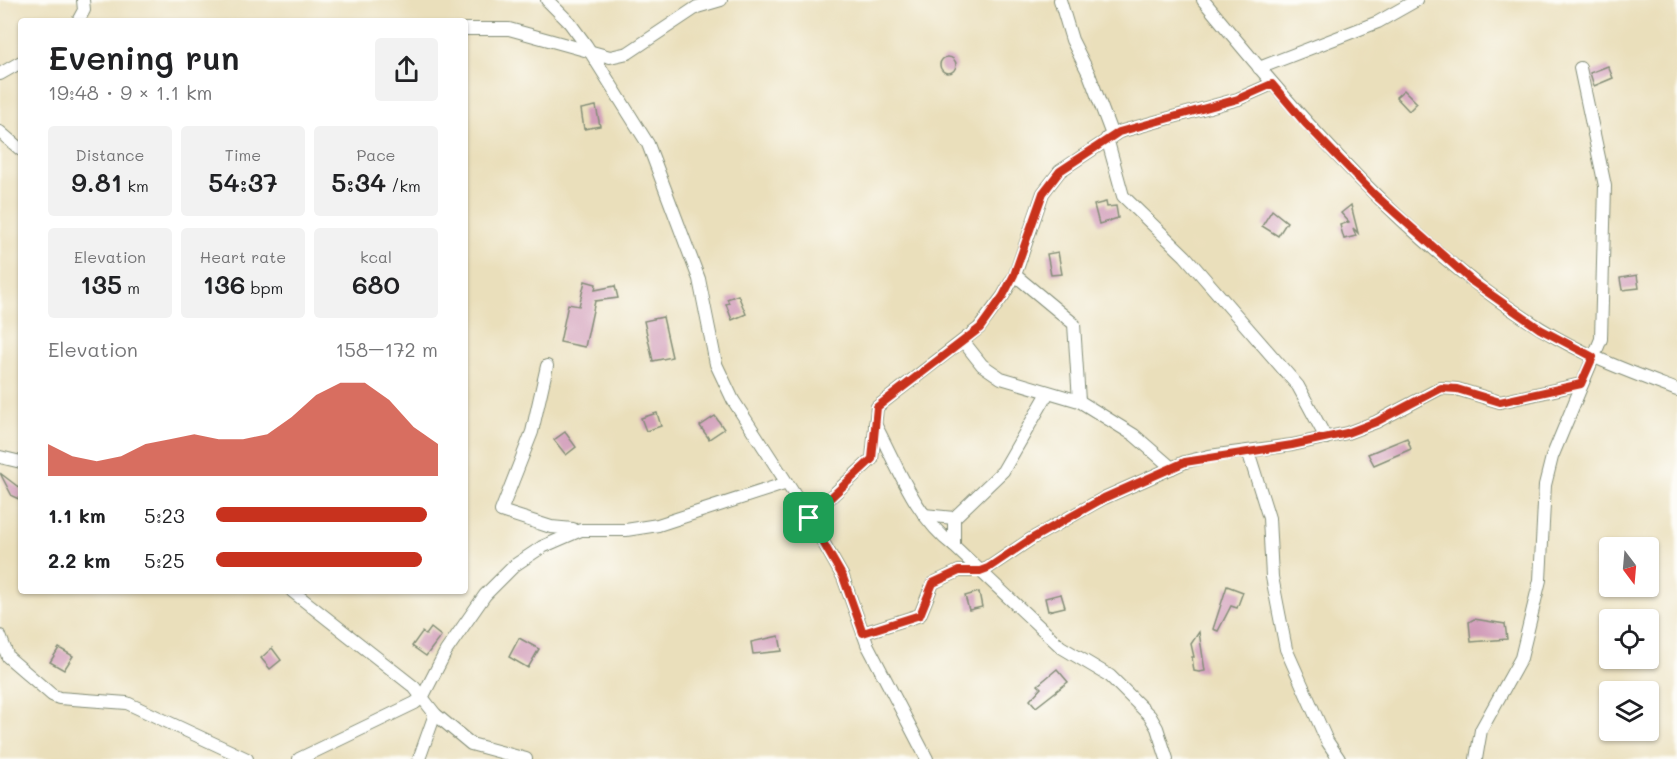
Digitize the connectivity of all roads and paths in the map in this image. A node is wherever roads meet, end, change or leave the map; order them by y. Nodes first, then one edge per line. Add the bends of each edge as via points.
1 (83, 0) edge
2 (547, 0) edge
3 (721, 0) edge
4 (1203, 0) edge
5 (1417, 0) edge
6 (1061, 1) edge
7 (80, 18) edge
8 (468, 29) edge
9 (589, 51) junction
10 (18, 64) edge
11 (1259, 68) junction
12 (1580, 68) dead end
13 (0, 74) edge
14 (1272, 84) junction
15 (0, 132) edge
16 (1109, 136) junction
17 (18, 147) edge
18 (1014, 275) junction
19 (963, 341) junction
20 (1593, 357) junction
21 (547, 366) dead end
22 (1581, 384) junction
23 (1677, 390) edge
24 (1048, 393) junction
25 (1079, 401) junction
26 (875, 423) junction
27 (1326, 438) junction
28 (1248, 451) junction
29 (0, 457) edge
30 (18, 461) edge
31 (1172, 468) junction
32 (787, 483) junction
33 (924, 515) junction
34 (809, 518) junction
35 (954, 518) junction
36 (580, 530) junction
37 (954, 546) junction
38 (980, 571) junction
39 (296, 594) edge
40 (863, 633) junction
41 (0, 636) edge
42 (423, 696) junction
43 (435, 714) junction
44 (247, 759) edge
45 (298, 759) edge
46 (419, 759) edge
47 (526, 759) edge
48 (927, 759) edge
49 (1167, 759) edge
50 (1339, 759) edge
51 (1476, 759) edge

1 - 7 street
2 - 9 street
3 - 9 street via 696,7 628,53 610,57
4 - 11 street
5 - 11 street via 1368,27
6 - 16 street via 1071,39 1089,74
8 - 9 street via 509,30
9 - 32 street via 648,144 699,279 716,364 733,400
10 - 13 street
11 - 14 street
12 - 20 street via 1601,164 1606,210 1601,339
14 - 16 street via 1238,99
14 - 20 street via 1374,194 1473,282 1540,329
15 - 17 street
16 - 18 street via 1050,181
16 - 27 street via 1123,196 1185,256 1298,386
18 - 19 street via 980,328
18 - 25 street via 1074,324
19 - 24 street via 982,364 1001,378
19 - 26 street via 877,407
20 - 22 street
20 - 23 street
21 - 36 street via 532,432 501,511 551,527
22 - 27 street via 1500,402 1441,388 1376,422
22 - 51 street via 1545,485 1540,580 1521,658 1481,730
24 - 25 street
24 - 35 street via 1003,471
25 - 31 street via 1134,435
26 - 33 street
26 - 34 street via 872,459
27 - 28 street
28 - 31 street via 1209,456
28 - 50 street via 1269,518 1272,577 1287,649 1327,741
29 - 30 street
31 - 38 street via 1104,498
32 - 34 street
32 - 36 street via 658,525
33 - 35 street
33 - 37 street via 934,530
34 - 40 street via 843,577
35 - 37 street
36 - 42 street via 561,536 514,565 485,595 446,651
37 - 38 street
38 - 40 street via 959,571 933,583 920,615
38 - 49 street via 1061,647 1101,669 1150,716
39 - 42 street
40 - 48 street
41 - 44 street via 8,657 59,698 127,703
42 - 43 street
42 - 45 street via 403,710
43 - 46 street
43 - 47 street via 471,744

